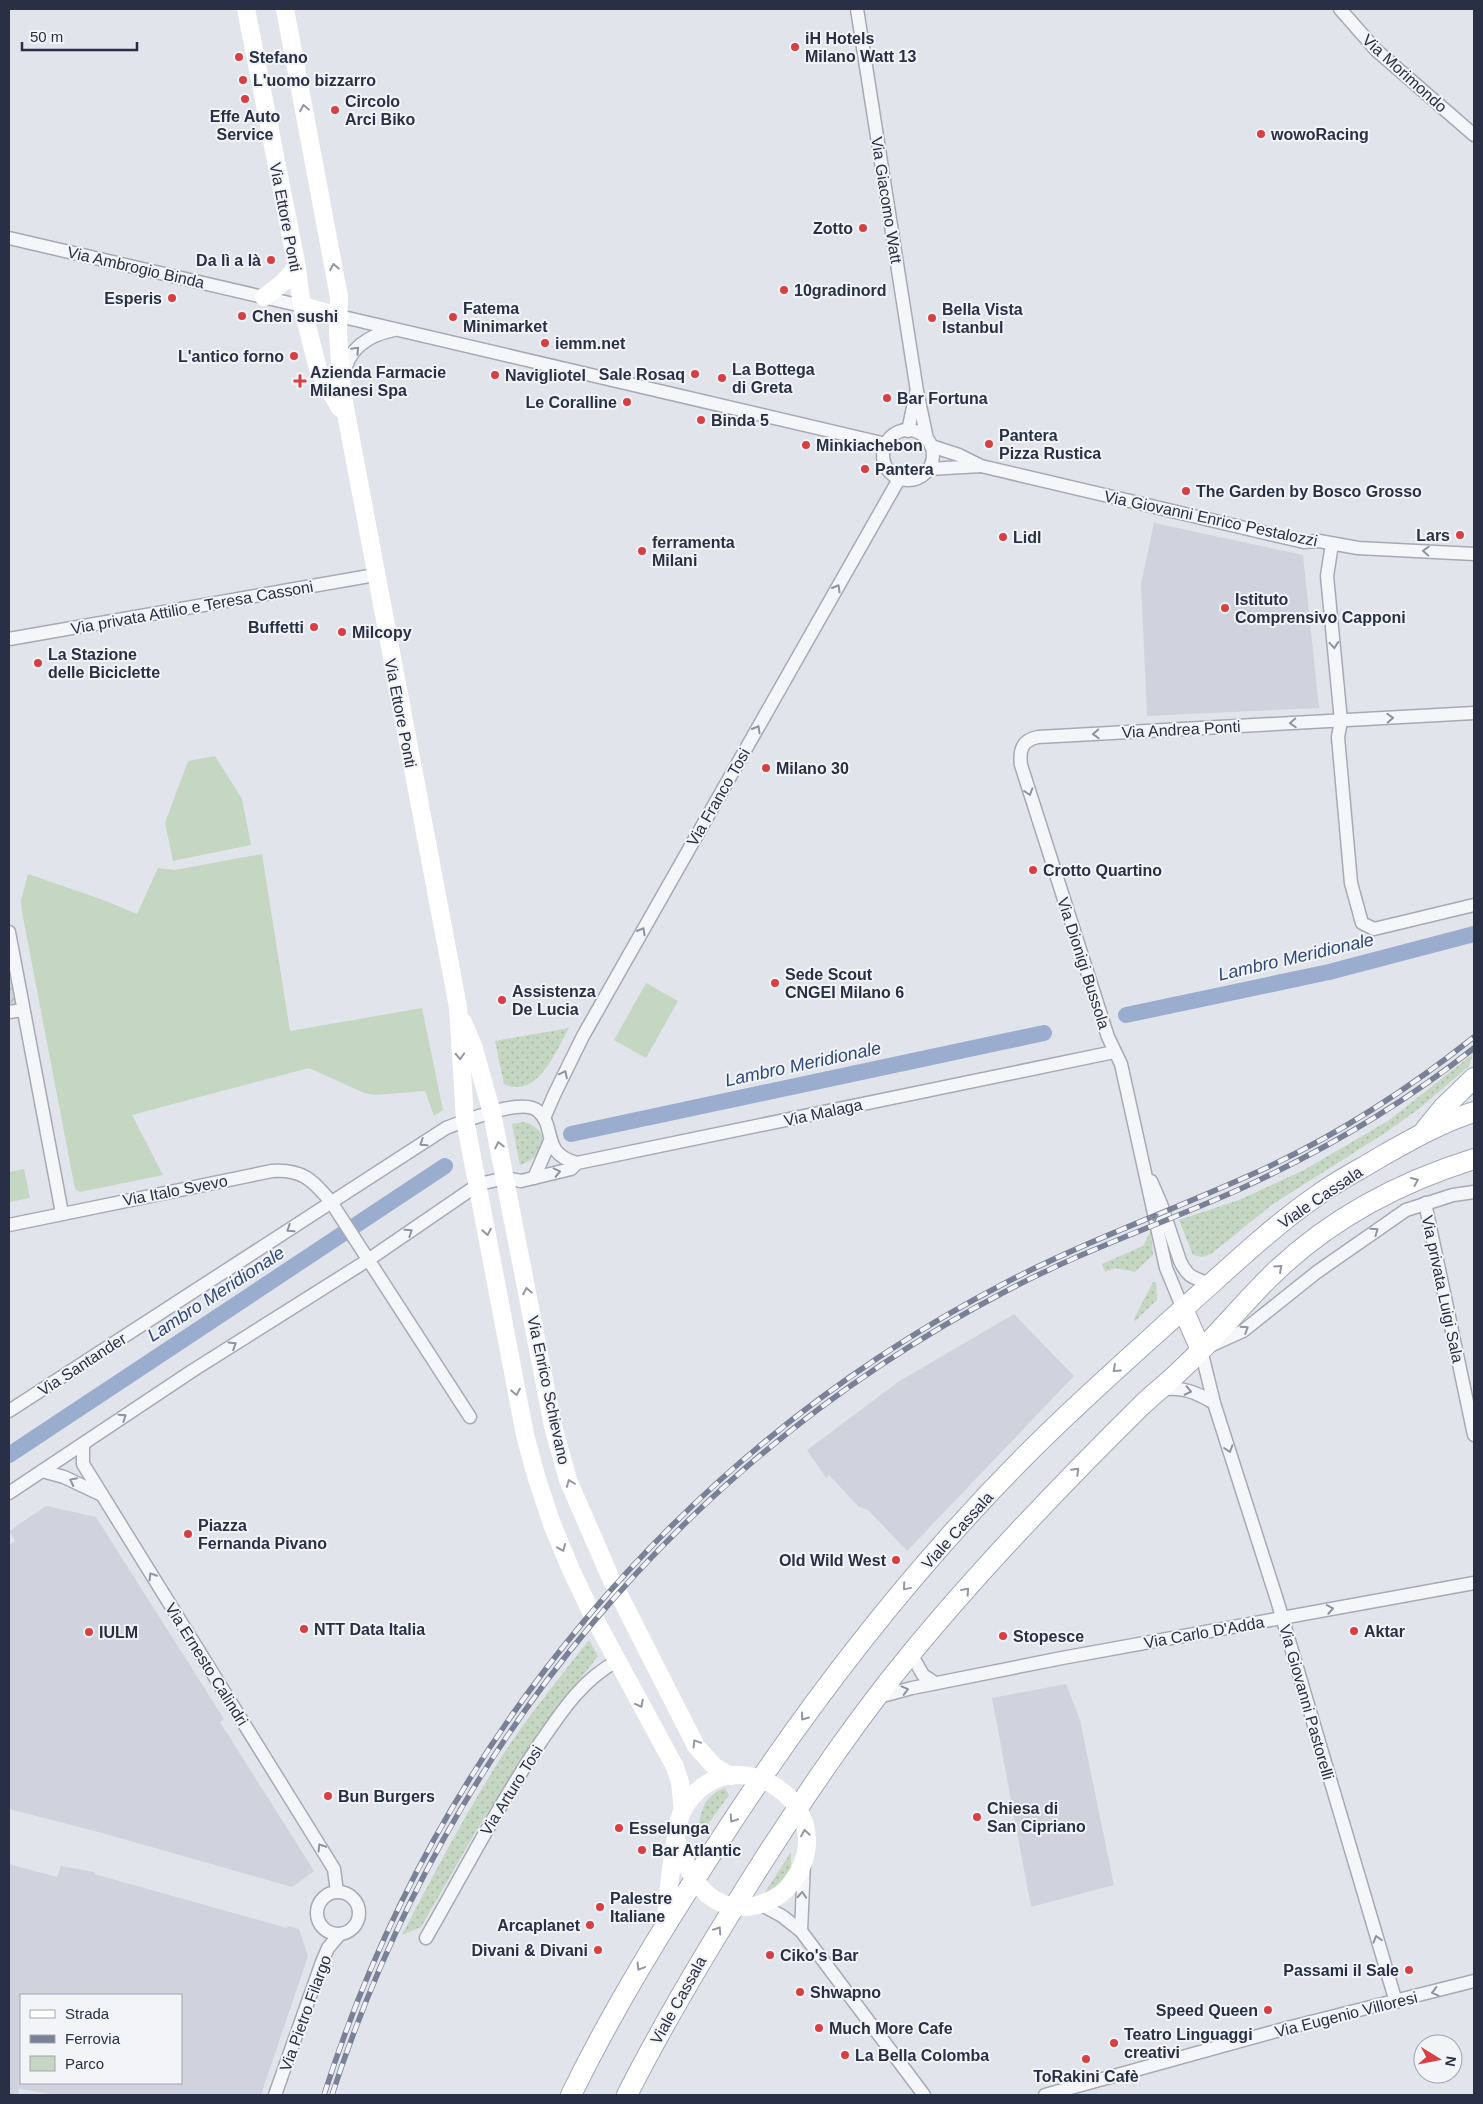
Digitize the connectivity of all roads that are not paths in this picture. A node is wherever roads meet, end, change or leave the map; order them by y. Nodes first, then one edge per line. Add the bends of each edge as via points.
1 (246, 9) edge
2 (285, 9) edge
3 (857, 9) edge
4 (1340, 9) edge
5 (1474, 135) edge
6 (9, 238) edge
7 (296, 266) junction
8 (264, 297) junction
9 (302, 306) junction
10 (339, 316) junction
11 (395, 330) junction
12 (917, 391) junction
13 (342, 392) junction
14 (346, 419) junction
15 (908, 431) junction
16 (929, 443) junction
17 (886, 444) junction
18 (981, 466) junction
19 (929, 469) junction
20 (899, 479) junction
21 (1332, 544) junction
22 (1474, 554) edge
23 (375, 575) junction
24 (9, 639) edge
25 (1474, 713) edge
26 (1341, 721) junction
27 (1022, 745) joint
28 (1474, 905) edge
29 (9, 932) edge
30 (458, 1007) junction
31 (23, 1010) junction
32 (9, 1012) edge
33 (1114, 1052) junction
34 (1474, 1078) edge
35 (1474, 1112) edge
36 (492, 1113) junction
37 (544, 1118) junction
38 (466, 1120) junction
39 (1422, 1133) junction
40 (550, 1141) junction
41 (1139, 1154) junction
42 (1474, 1160) edge
43 (577, 1163) junction
44 (506, 1178) junction
45 (534, 1178) junction
46 (479, 1184) junction
47 (1474, 1192) edge
48 (1425, 1203) junction
49 (334, 1207) junction
50 (62, 1212) junction
51 (9, 1225) edge
52 (368, 1260) junction
53 (1210, 1284) junction
54 (1183, 1309) junction
55 (1201, 1350) junction
56 (1160, 1390) junction
57 (1214, 1403) junction
58 (9, 1411) edge
59 (470, 1416) dead end
60 (1474, 1435) edge
61 (82, 1444) junction
62 (42, 1471) junction
63 (9, 1493) edge
64 (102, 1495) junction
65 (1474, 1583) edge
66 (1282, 1617) junction
67 (911, 1654) junction
68 (617, 1661) junction
69 (934, 1683) junction
70 (876, 1698) junction
71 (730, 1776) junction
72 (760, 1778) junction
73 (798, 1808) junction
74 (683, 1810) junction
75 (676, 1840) junction
76 (804, 1859) junction
77 (694, 1880) junction
78 (337, 1892) junction
79 (760, 1904) junction
80 (733, 1907) junction
81 (665, 1925) junction
82 (801, 1931) junction
83 (340, 1934) junction
84 (426, 1938) dead end
85 (1474, 1981) edge
86 (1396, 2002) junction
87 (275, 2095) edge
88 (571, 2095) edge
89 (627, 2095) edge
90 (924, 2095) edge
91 (1045, 2095) edge

1 - 7 street, Via Ettore Ponti
10 -> 2 street, Via Ettore Ponti via 336,278
3 - 12 street, Via Giacomo Watt
4 - 5 street, Via Morimondo via 1376,50
6 - 8 street, Via Ambrogio Binda
7 - 8 street via 292,274
7 - 9 street, Via Ettore Ponti
8 - 9 street, Via Ambrogio Binda
9 - 10 street, Via Ambrogio Binda
9 - 14 street, Via Ettore Ponti via 318,369
10 - 11 street, Via Ambrogio Binda
10 - 13 street, Via Ettore Ponti
13 -> 11 street, Via Ambrogio Binda via 346,363 351,354 371,336
11 - 17 street, Via Ambrogio Binda
12 - 15 street, Via Giacomo Watt
12 - 16 street, Via Giacomo Watt
13 - 14 street, Via Ettore Ponti
14 - 23 street, Via Ettore Ponti
15 - 16 street, Via Giovanni Enrico Pestalozzi via 919,433
15 - 17 street via 895,434
16 - 18 street, Via Giovanni Enrico Pestalozzi
16 - 19 street via 932,459
17 - 20 street via 883,455 886,467
18 - 19 street, Via Giovanni Enrico Pestalozzi
18 - 21 street, Via Giovanni Enrico Pestalozzi via 1304,542
19 - 20 street, Via Giovanni Enrico Pestalozzi via 916,479
37 -> 20 street, Via Franco Tosi via 583,1036
22 -> 21 street, Via Giovanni Enrico Pestalozzi
21 -> 26 street via 1328,576
23 - 24 street, Via privata Attilio e Teresa Cassoni
23 - 30 street, Via Ettore Ponti
26 -> 25 street, Via Andrea Ponti
26 -> 27 street, Via Andrea Ponti via 1038,737
26 - 28 street via 1338,737 1351,883 1362,923 1374,929
27 -> 33 street, Via Dionigi Bussola via 1019,754 1021,765
29 - 31 street
30 - 36 street, Via Ettore Ponti
30 -> 38 street, Via Ettore Ponti
31 - 32 street
31 - 50 street
33 - 41 street, Via Dionigi Bussola via 1121,1064
33 - 43 street, Via Malaga
34 - 39 main road
35 - 39 main road, Viale Cassala
36 - 37 street, Via Santander via 528,1106 538,1110
36 - 38 street, Via Santander
44 -> 36 street, Via Enrico Schievano
37 - 40 street
38 - 46 street, Via Enrico Schievano
38 -> 49 street, Via Santander via 446,1128
39 - 53 main road, Viale Cassala via 1320,1194
40 - 43 street via 566,1160
40 - 45 street
41 - 53 street, Via Dionigi Bussola via 1161,1204 1180,1261 1193,1279
41 -> 54 street, Via Dionigi Bussola via 1166,1268
55 -> 42 main road, Viale Cassala via 1276,1270 1356,1210 1398,1188
45 -> 43 street, Via Malaga via 571,1169
44 - 45 street, Via Malaga via 521,1181
44 - 46 street, Via Malaga
71 -> 44 street, Via Enrico Schievano via 715,1767 696,1746 612,1581 568,1480 553,1426
52 -> 46 street
46 -> 68 street, Via Enrico Schievano via 516,1389 537,1478 571,1570
47 - 48 street, Viale Cassala
55 -> 48 street, Viale Cassala via 1243,1332 1317,1272 1380,1227 1406,1210
48 - 60 street, Via privata Luigi Sala
49 - 50 street, Via Italo Svevo via 307,1176 287,1170
49 - 52 street
49 -> 58 street, Via Santander
50 - 51 street, Via Italo Svevo
52 - 59 street
61 -> 52 street
53 - 54 main road, Viale Cassala
54 - 55 main road
54 -> 72 main road, Viale Cassala via 1023,1458 930,1558 832,1677
55 - 56 main road, Viale Cassala
55 - 57 street, Via Giovanni Pastorelli
56 -> 57 street via 1194,1391
67 -> 56 main road, Viale Cassala via 1072,1475
57 -> 66 street, Via Giovanni Pastorelli
61 - 62 street
61 - 64 street, Via Ernesto Calindri via 83,1464
62 - 63 street
64 -> 62 street via 64,1477
78 -> 64 street, Via Ernesto Calindri via 334,1869
66 -> 65 street, Via Carlo D'Adda
66 - 69 street, Via Carlo D'Adda
86 -> 66 street, Via Giovanni Pastorelli
67 - 69 street via 923,1675
67 - 70 main road, Viale Cassala
68 -> 74 street, Via Enrico Schievano via 675,1767
68 - 84 street, Via Arturo Tosi via 588,1681 564,1708 478,1843
70 -> 69 street, Via Carlo D'Adda
70 - 73 main road, Viale Cassala
71 - 72 street, Viale Cassala
71 - 74 street, Viale Cassala via 699,1790
72 - 73 street, Viale Cassala via 782,1790
72 -> 77 main road, Viale Cassala
76 -> 73 street, Viale Cassala via 807,1842
73 - 80 main road, Viale Cassala
74 - 75 street, Viale Cassala
75 - 77 street
75 - 81 street, Viale Cassala
76 - 79 street, Viale Cassala via 788,1888
82 -> 76 street
77 - 80 street via 721,1904
77 - 81 main road, Viale Cassala
78 - 83 street via 351,1896 359,1912 353,1927
78 - 83 street via 322,1900 317,1914 323,1928
79 - 80 street, Viale Cassala
79 - 82 street
89 -> 80 main road, Viale Cassala
81 -> 88 main road, Viale Cassala via 620,2001
82 - 90 street
83 - 87 street, Via Pietro Filargo via 328,1948 322,1962
85 -> 86 street, Via Eugenio Villoresi
86 - 91 street, Via Eugenio Villoresi via 1286,2028

